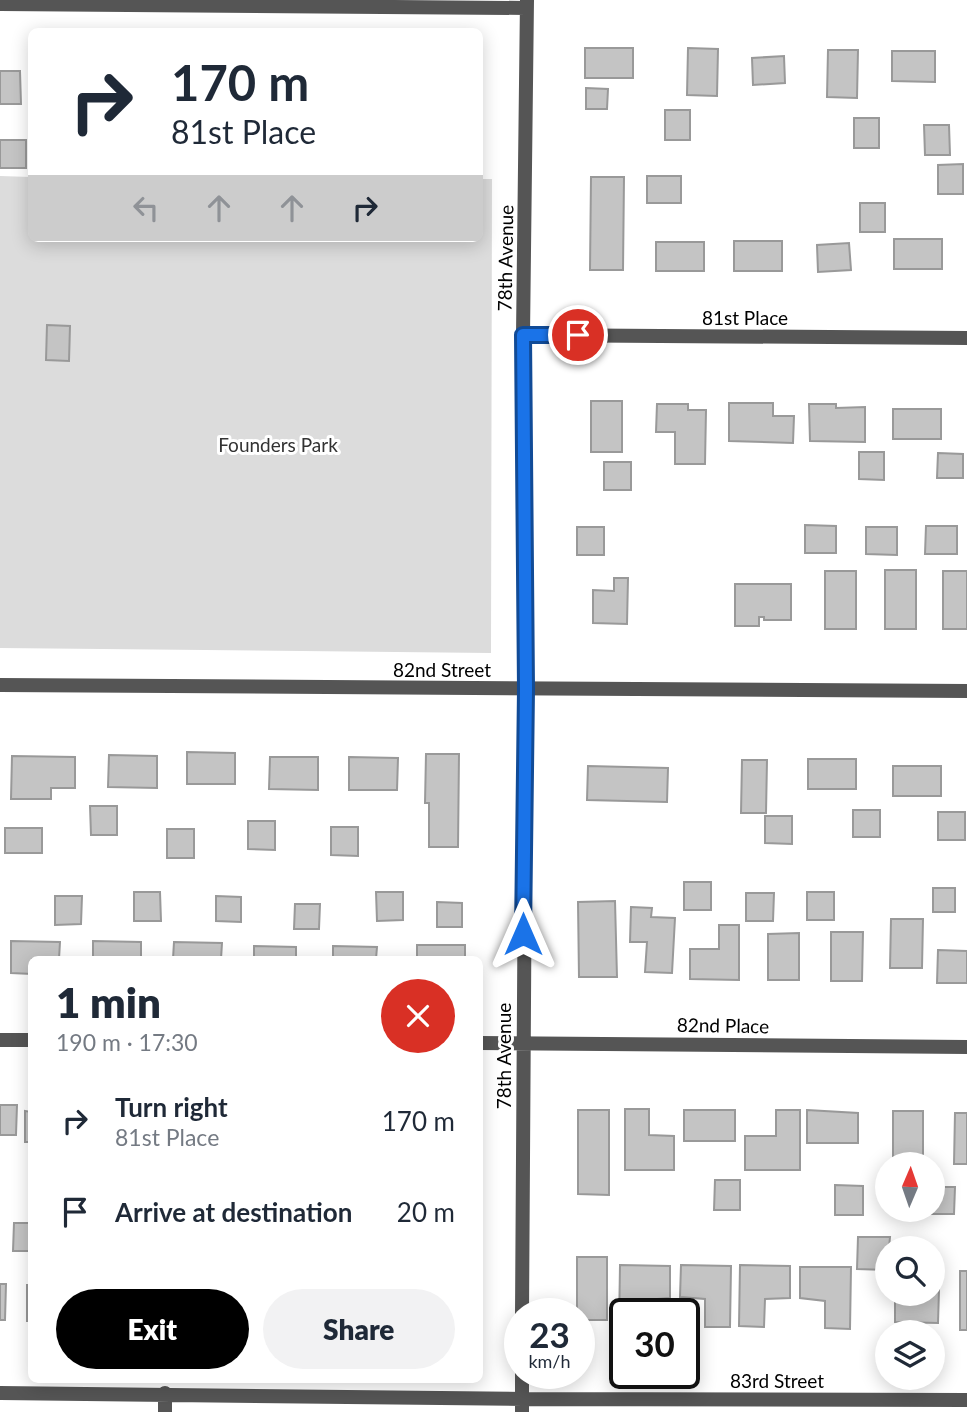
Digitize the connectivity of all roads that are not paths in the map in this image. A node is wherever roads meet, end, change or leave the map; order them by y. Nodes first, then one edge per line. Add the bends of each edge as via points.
1 (0, 4) edge
2 (527, 4) edge
3 (523, 335) junction
4 (967, 338) edge
5 (0, 685) edge
6 (526, 689) junction
7 (967, 691) edge
8 (0, 1040) edge
9 (28, 1040) edge
10 (522, 1042) junction
11 (483, 1043) edge
12 (967, 1047) edge
13 (522, 1298) edge
14 (0, 1393) edge
15 (165, 1393) junction
16 (967, 1400) edge
17 (522, 1406) edge
18 (874, 1406) edge
19 (165, 1412) edge

1 - 2 street
2 - 3 street, 78th Avenue
3 - 4 street, 81st Place
3 - 6 street, 78th Avenue
5 - 6 street, 82nd Street
6 - 7 street, 82nd Street
6 - 10 street, 78th Avenue
8 - 9 street
10 - 11 street, 82nd Place
10 - 12 street, 82nd Place
10 - 13 street, 78th Avenue
14 - 15 street, 83rd Street
15 - 17 street, 83rd Street
15 - 19 street
16 - 18 street, 83rd Street
17 - 18 street, 83rd Street

